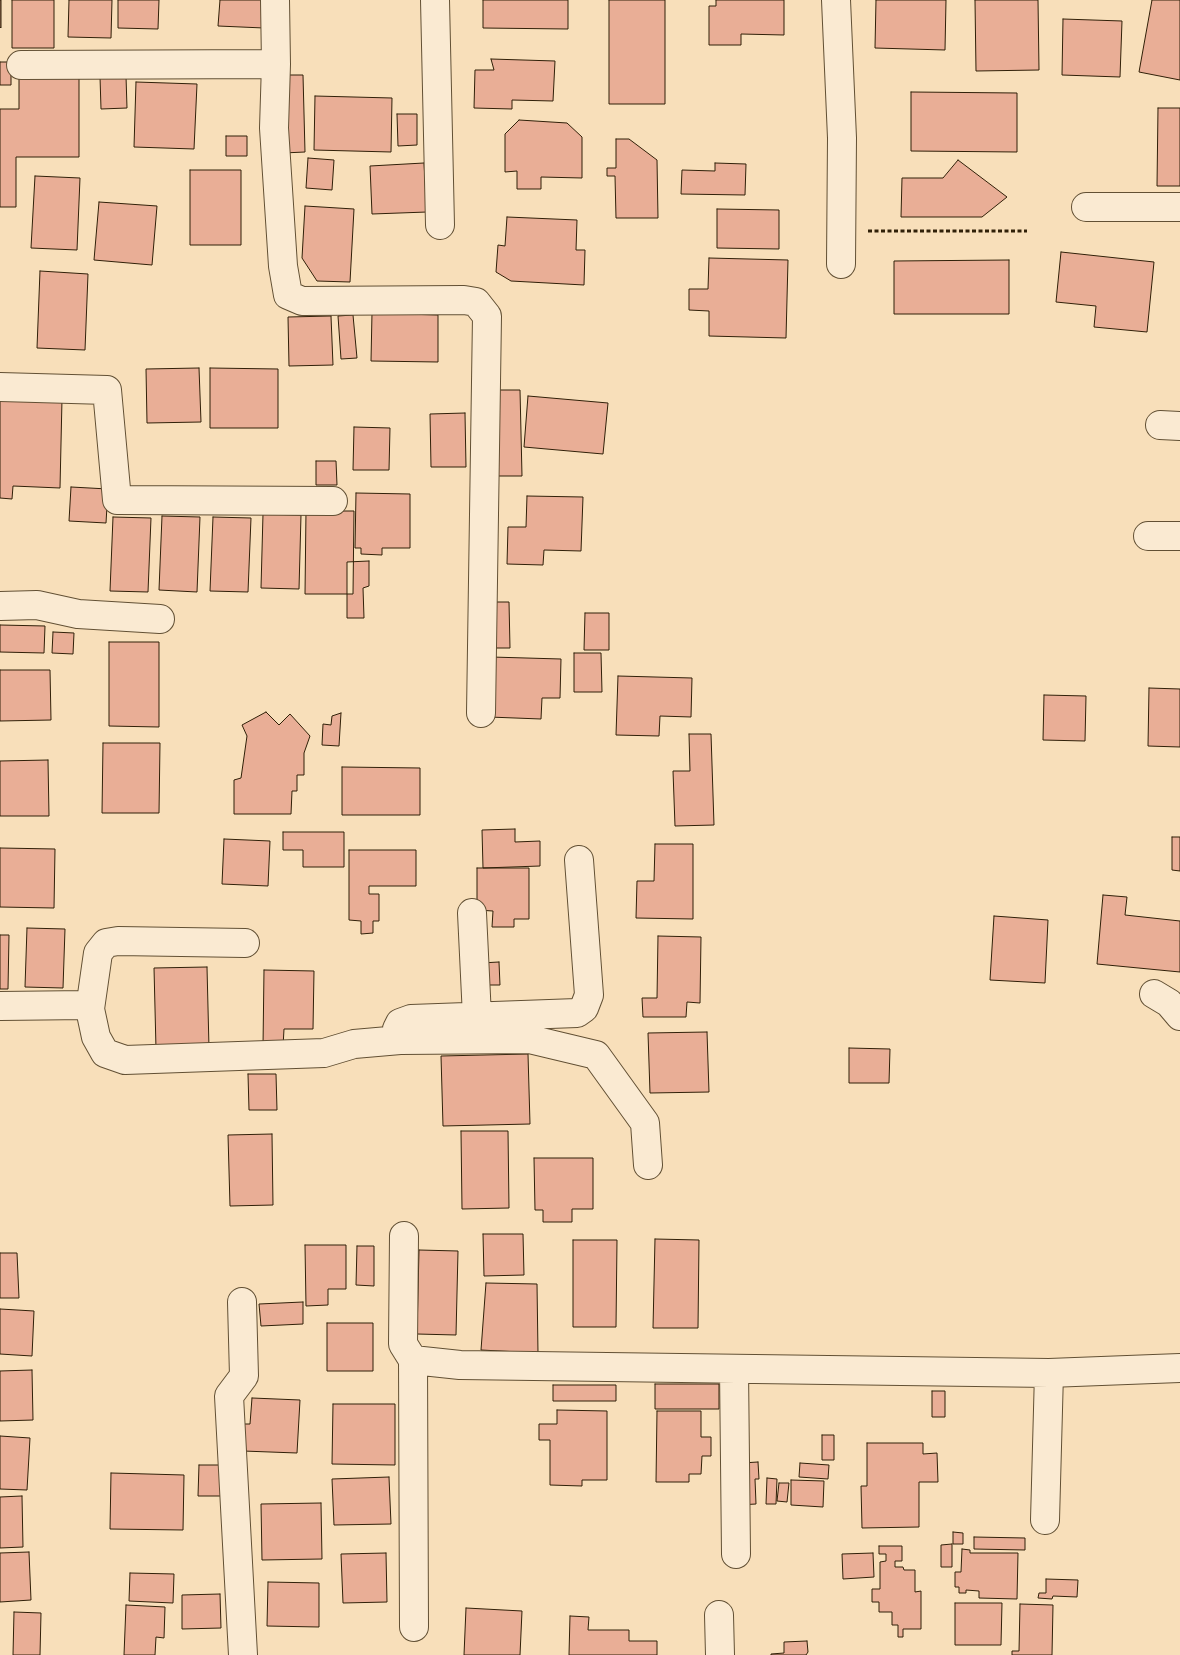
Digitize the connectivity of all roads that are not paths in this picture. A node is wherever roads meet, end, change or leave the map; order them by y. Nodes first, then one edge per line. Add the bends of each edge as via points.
1 (275, 0) edge
2 (435, 0) edge
3 (836, 0) edge
4 (276, 64) junction
5 (21, 65) dead end
6 (1086, 207) dead end
7 (1180, 207) edge
8 (440, 224) dead end
9 (841, 264) dead end
10 (0, 387) edge
11 (333, 501) dead end
12 (1148, 536) dead end
13 (1180, 536) edge
14 (0, 606) edge
15 (160, 619) dead end
16 (481, 713) dead end
17 (579, 860) dead end
18 (472, 913) dead end
19 (246, 943) dead end
20 (1154, 994) dead end
21 (0, 1006) edge
22 (90, 1009) junction
23 (1180, 1016) edge
24 (477, 1017) junction
25 (400, 1040) junction
26 (648, 1165) dead end
27 (404, 1236) dead end
28 (242, 1302) dead end
29 (413, 1360) junction
30 (1180, 1368) edge
31 (734, 1369) junction
32 (1049, 1373) junction
33 (1045, 1520) dead end
34 (736, 1554) dead end
35 (719, 1615) dead end
36 (414, 1627) dead end
37 (243, 1655) edge
38 (720, 1655) edge

1 - 4 street
2 - 8 street
3 - 9 street via 842,138
4 - 5 street
4 - 16 street via 275,138 283,266 288,295 302,302 464,300 476,302 487,316
6 - 7 street
10 - 11 street via 108,390 117,500
12 - 13 street
14 - 15 street via 37,605 78,614
17 - 24 street via 588,995 584,1008 577,1013
18 - 24 street
19 - 22 street via 106,943 98,954
20 - 23 street via 1169,1003
21 - 22 street via 81,1004
22 - 25 street via 96,1037 105,1053 125,1060 324,1053 354,1044
24 - 25 street via 411,1018 397,1029
25 - 26 street via 529,1038 596,1055 645,1123
27 - 29 street via 403,1344
28 - 37 street via 244,1376 229,1396
29 - 31 street via 460,1366
29 - 36 street
30 - 32 street
31 - 32 street
31 - 34 street
32 - 33 street
35 - 38 street

